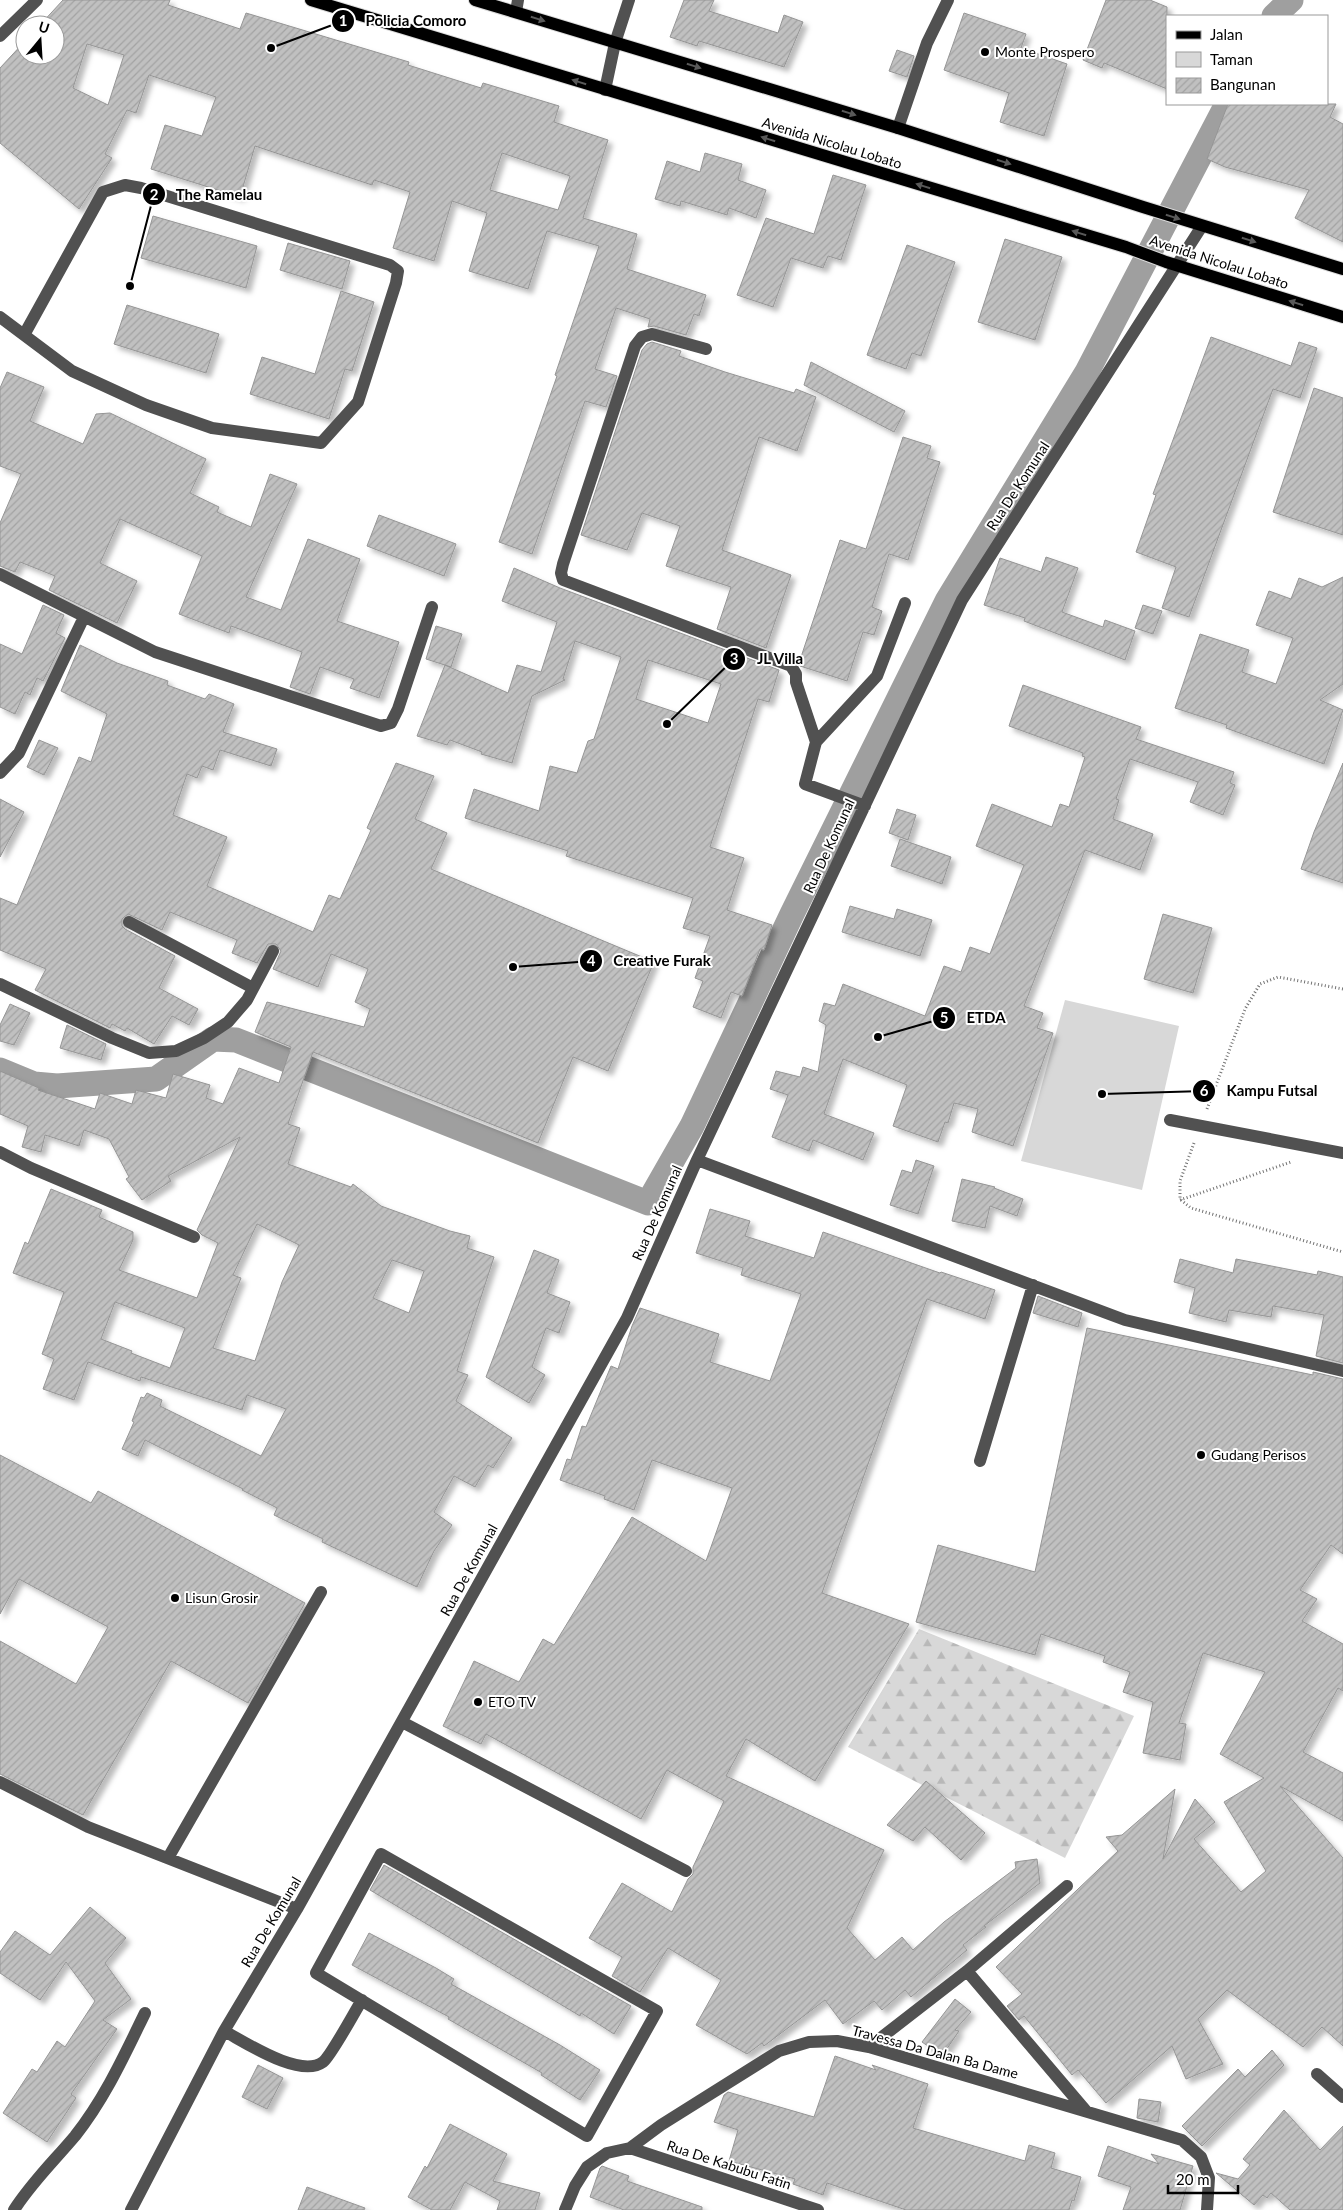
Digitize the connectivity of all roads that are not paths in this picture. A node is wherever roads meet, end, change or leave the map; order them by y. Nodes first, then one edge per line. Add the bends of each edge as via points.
1 (37, 0) edge
2 (311, 0) edge
3 (475, 0) edge
4 (629, 0) edge
5 (948, 0) edge
6 (517, 6) edge
7 (0, 36) edge
8 (615, 42) junction
9 (605, 90) junction
10 (898, 128) junction
11 (1202, 226) junction
12 (1178, 266) junction
13 (1343, 269) edge
14 (0, 317) edge
15 (1343, 317) edge
16 (24, 335) junction
17 (706, 349) dead end
18 (0, 574) edge
19 (905, 603) dead end
20 (432, 607) dead end
21 (84, 617) junction
22 (816, 742) junction
23 (0, 773) edge
24 (865, 806) junction
25 (129, 922) dead end
26 (273, 951) dead end
27 (0, 984) edge
28 (253, 988) junction
29 (1170, 1120) dead end
30 (0, 1152) edge
31 (1343, 1153) edge
32 (697, 1160) junction
33 (194, 1238) dead end
34 (1033, 1285) junction
35 (1343, 1371) edge
36 (980, 1461) dead end
37 (322, 1592) dead end
38 (402, 1722) junction
39 (0, 1782) edge
40 (168, 1858) junction
41 (686, 1870) dead end
42 (1067, 1886) dead end
43 (297, 1909) junction
44 (967, 1971) junction
45 (362, 2000) junction
46 (145, 2013) dead end
47 (224, 2031) junction
48 (869, 2047) junction
49 (1317, 2074) dead end
50 (1343, 2097) edge
51 (1086, 2111) junction
52 (630, 2148) junction
53 (14, 2210) edge
54 (131, 2210) edge
55 (564, 2210) edge
56 (818, 2210) edge
57 (1207, 2210) edge

1 - 7 street
9 -> 2 main road, Avenida Nicolau Lobato
3 - 6 main road, Avenida Nicolau Lobato
4 - 8 street
5 - 10 street via 927,43
6 -> 8 main road, Avenida Nicolau Lobato
8 - 9 street
8 -> 10 main road, Avenida Nicolau Lobato
12 -> 9 main road, Avenida Nicolau Lobato via 1126,247
10 -> 11 main road, Avenida Nicolau Lobato
11 - 12 street, Rua De Komunal
11 -> 13 main road, Avenida Nicolau Lobato
15 -> 12 main road, Avenida Nicolau Lobato
12 - 24 street, Rua De Komunal via 962,600
14 - 16 street
16 - 16 street via 72,371 146,405 212,428 321,443 358,402 398,271 381,262 125,185 103,192
17 - 22 street via 652,334 642,337 635,346 561,573 563,580 791,666
18 - 21 street
19 - 22 street via 877,676
20 - 21 street via 398,709 391,722 381,726 155,652
21 - 23 street via 19,753
22 - 24 street via 805,784
24 - 32 street, Rua De Komunal
25 - 28 street
26 - 28 street
27 - 28 street via 149,1053 176,1051 204,1038 228,1022
29 - 31 street
30 - 33 street
32 - 34 street
32 - 38 street, Rua De Komunal via 627,1318
34 - 35 street via 1125,1320
34 - 36 street
37 - 40 street
38 - 41 street
38 - 43 street, Rua De Komunal
39 - 40 street via 88,1827
40 - 43 street
42 - 44 street
43 - 47 street, Rua De Komunal
44 - 48 street
44 - 51 street
45 - 45 street via 587,2136 657,2011 381,1854 316,1973
45 - 47 street via 324,2062 312,2067 298,2067
46 - 53 street via 113,2081 75,2136 30,2186
47 - 54 street, Rua De Komunal
48 - 51 street, Travessa Da Dalan Ba Dame
48 - 52 street, Travessa Da Dalan Ba Dame via 837,2041 809,2042 779,2051
49 - 50 street
51 - 57 street, Travessa Da Dalan Ba Dame via 1182,2140 1201,2157 1209,2178
52 - 55 street, Travessa Da Dalan Ba Dame via 607,2153 587,2167
52 - 56 street, Rua De Kabubu Fatin

